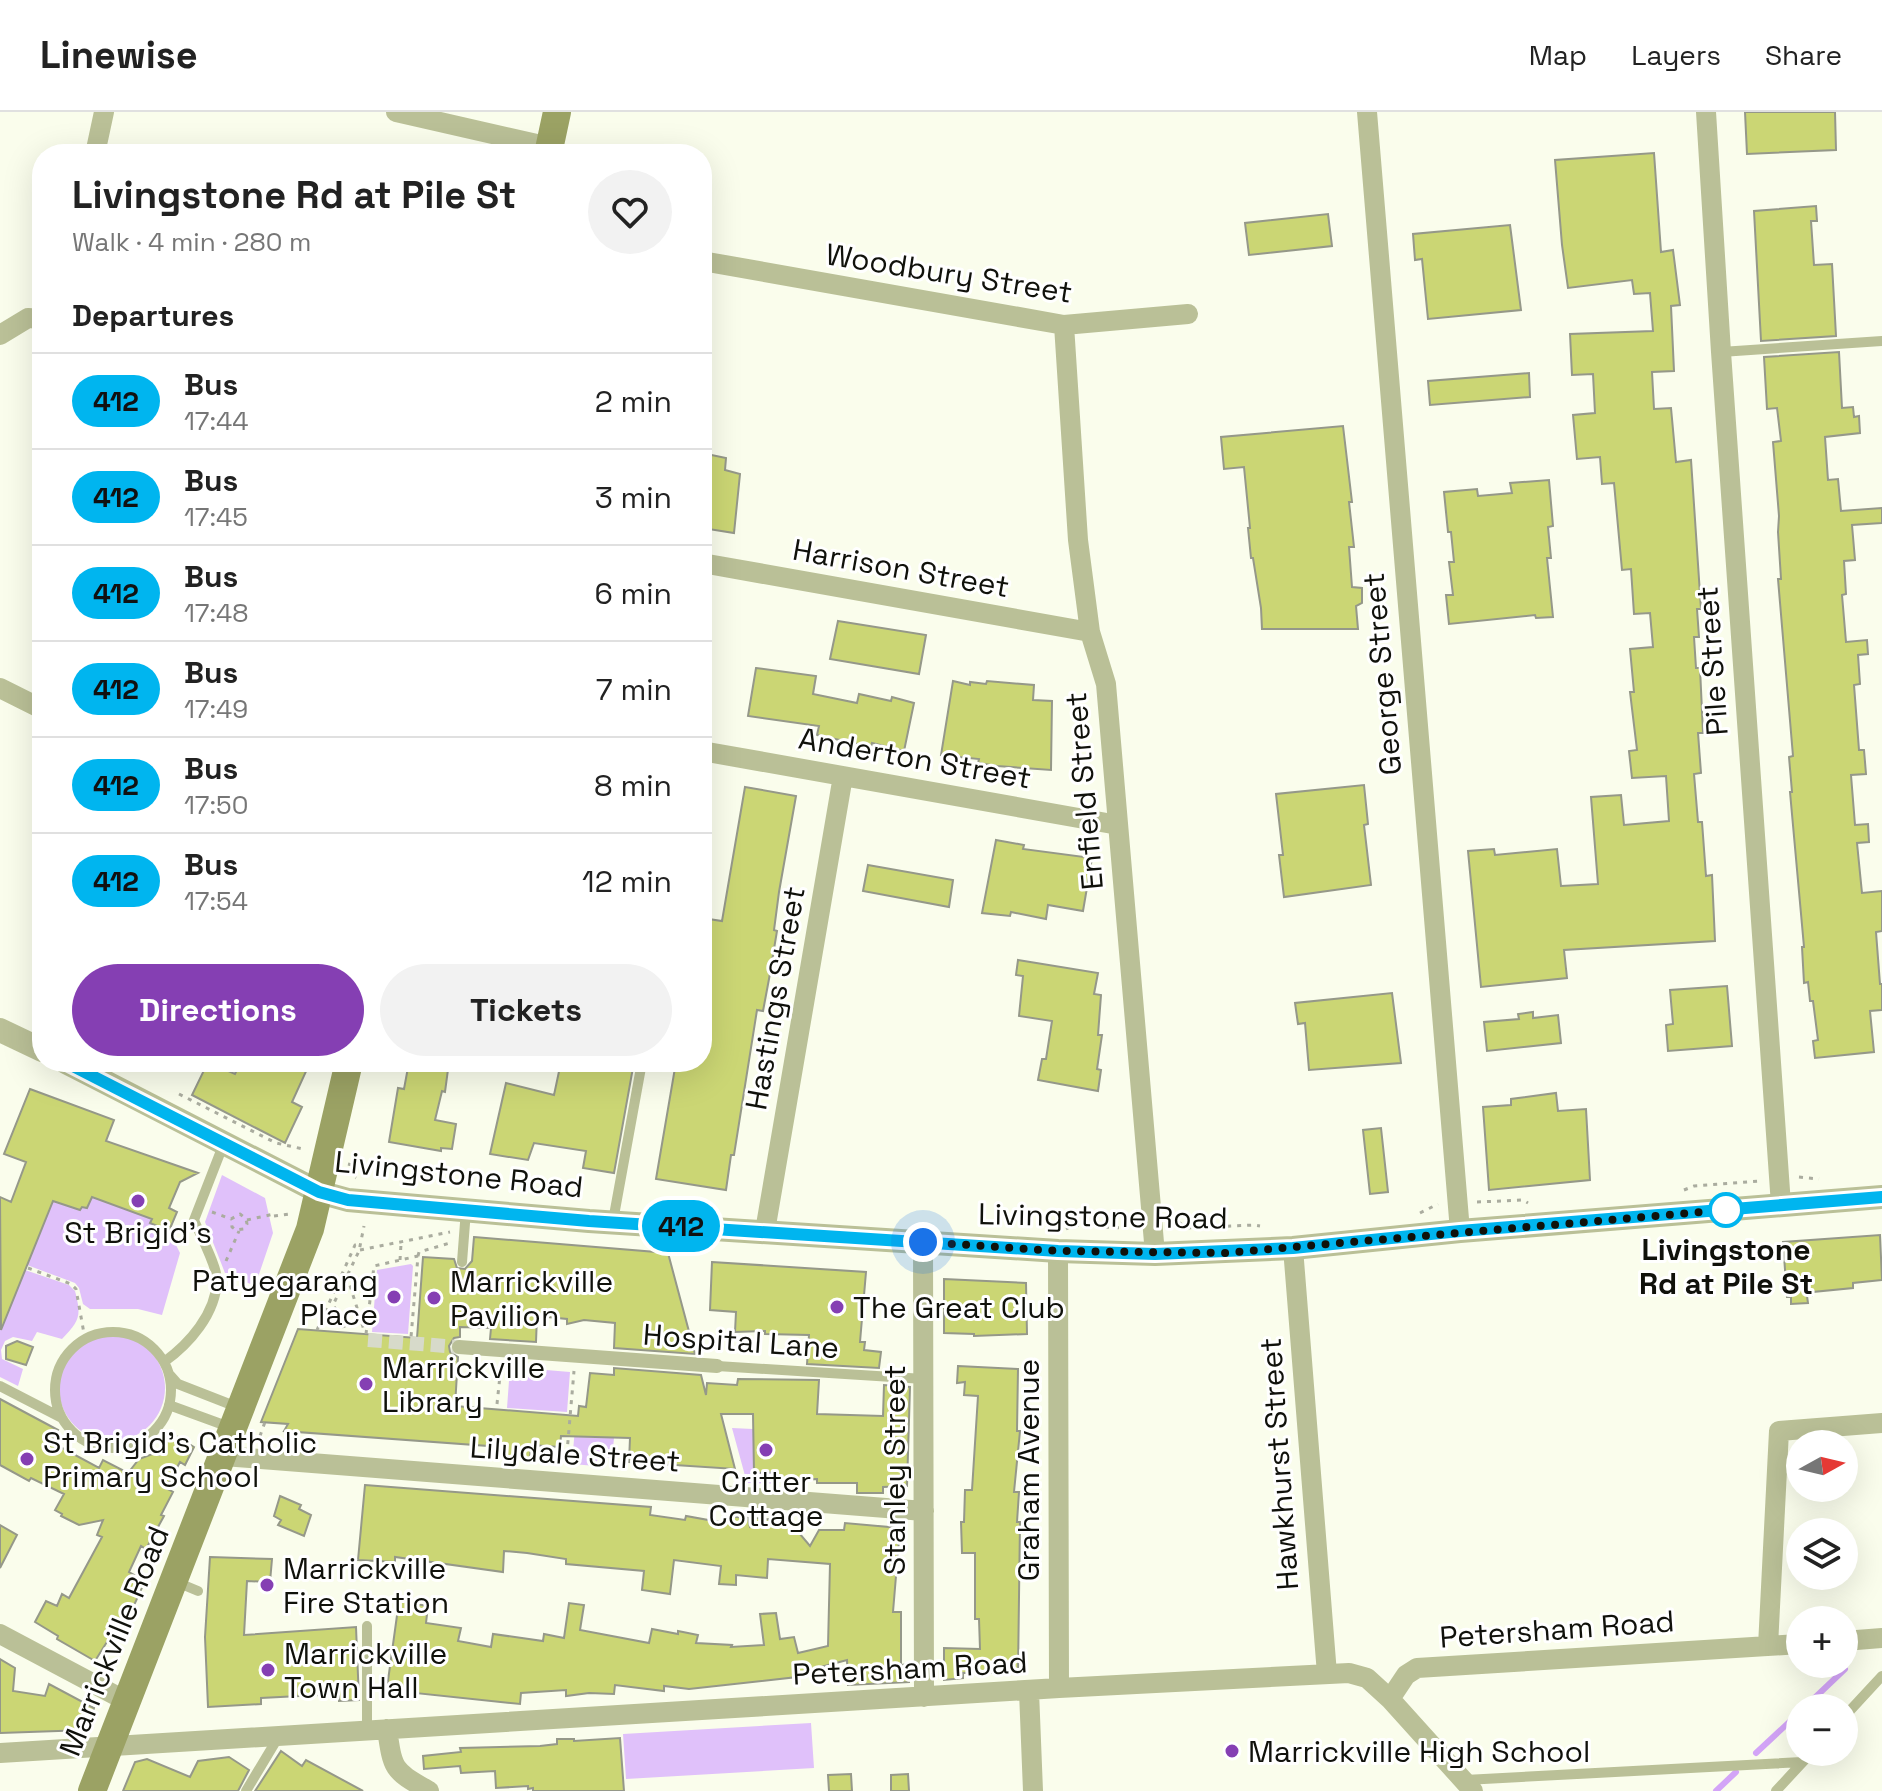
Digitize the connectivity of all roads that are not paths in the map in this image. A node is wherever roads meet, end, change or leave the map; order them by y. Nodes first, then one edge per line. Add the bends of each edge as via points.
1 (104, 112) edge
2 (396, 112) edge
3 (557, 112) edge
4 (1367, 112) edge
5 (1706, 112) edge
6 (97, 144) edge
7 (525, 144) edge
8 (550, 144) edge
9 (712, 263) edge
10 (1188, 314) dead end
11 (32, 318) edge
12 (1064, 325) junction
13 (0, 335) edge
14 (1882, 341) edge
15 (1721, 352) junction
16 (712, 565) edge
17 (1090, 632) junction
18 (0, 688) edge
19 (32, 704) edge
20 (712, 753) edge
21 (843, 776) junction
22 (1118, 825) junction
23 (0, 1030) edge
24 (32, 1045) edge
25 (86, 1072) edge
26 (347, 1072) edge
27 (640, 1072) edge
28 (224, 1143) junction
29 (319, 1192) junction
30 (1882, 1197) edge
31 (1781, 1205) junction
32 (460, 1221) junction
33 (613, 1222) junction
34 (765, 1231) junction
35 (1460, 1231) junction
36 (923, 1242) junction
37 (1293, 1248) junction
38 (1058, 1251) junction
39 (1155, 1254) junction
40 (462, 1262) dead end
41 (459, 1347) tunnel mouth
42 (164, 1362) junction
43 (717, 1366) joint
44 (169, 1373) junction
45 (924, 1379) junction
46 (0, 1386) edge
47 (169, 1405) junction
48 (62, 1418) junction
49 (1882, 1423) edge
50 (250, 1424) junction
51 (223, 1456) junction
52 (924, 1511) junction
53 (367, 1626) dead end
54 (0, 1634) edge
55 (1882, 1638) edge
56 (1858, 1640) edge
57 (1786, 1645) edge
58 (1768, 1646) junction
59 (1327, 1674) junction
60 (1882, 1676) edge
61 (1059, 1688) junction
62 (1029, 1691) junction
63 (924, 1697) junction
64 (1390, 1699) junction
65 (128, 1702) junction
66 (1858, 1702) edge
67 (377, 1730) junction
68 (279, 1736) junction
69 (109, 1746) junction
70 (0, 1753) edge
71 (1786, 1763) edge
72 (1798, 1766) edge
73 (1468, 1786) edge
74 (92, 1791) edge
75 (246, 1791) edge
76 (429, 1791) edge
77 (1033, 1791) edge
78 (1776, 1791) edge

1 - 6 street
2 - 7 street
3 - 8 main road
4 - 35 street, George Street
5 - 15 street, Pile Street
9 - 12 street, Woodbury Street
10 - 12 street, Woodbury Street
11 - 13 street
12 - 17 street, Enfield Street via 1078,540
14 - 15 lane
15 - 31 street, Pile Street
16 - 17 street, Harrison Street
17 - 22 street, Enfield Street via 1106,684
18 - 19 street
20 - 21 street, Anderton Street
21 - 22 street, Anderton Street
21 - 34 street, Hastings Street
22 - 39 street, Enfield Street
23 - 24 street
25 - 28 street, Livingstone Road
26 - 29 main road, Marrickville Road
27 - 33 lane
28 - 29 street, Livingstone Road
28 - 42 lane via 194,1220 217,1278 208,1318 185,1347
29 - 32 street, Livingstone Road
29 - 50 main road, Marrickville Road
30 - 31 street, Livingstone Road
31 - 35 street, Livingstone Road
32 - 33 street, Livingstone Road
32 - 40 lane
33 - 34 street, Livingstone Road
34 - 36 street, Livingstone Road
35 - 37 street, Livingstone Road
36 - 38 street, Livingstone Road
36 - 45 street, Stanley Street
37 - 39 street, Livingstone Road
37 - 59 street, Hawkhurst Street
38 - 39 street, Livingstone Road
38 - 61 street, Graham Avenue
41 - 43 street, Hospital Lane
42 - 44 lane
42 - 48 lane via 146,1342 128,1333 85,1339 61,1363 55,1381
43 - 45 lane, Hospital Lane
44 - 47 lane
44 - 50 lane via 178,1384
45 - 52 street, Stanley Street
46 - 48 lane
47 - 48 lane via 158,1428 126,1448 89,1444
47 - 50 lane
49 - 58 street via 1779,1431
50 - 51 main road, Marrickville Road
51 - 52 street, Lilydale Street
51 - 65 main road, Marrickville Road via 186,1586
52 - 63 street, Stanley Street
53 - 67 lane
54 - 65 street
55 - 56 street
57 - 58 street, Petersham Road
58 - 64 street, Petersham Road via 1417,1668
59 - 61 street, Petersham Road
59 - 64 street, Petersham Road via 1357,1674
60 - 66 lane
61 - 62 street, Petersham Road
62 - 63 street, Petersham Road
62 - 77 street
63 - 67 street, Petersham Road
64 - 73 street
65 - 69 main road, Marrickville Road
67 - 68 street, Petersham Road
67 - 76 street via 399,1774
68 - 69 street, Petersham Road
68 - 75 lane
69 - 70 street, Petersham Road
69 - 74 main road, Marrickville Road
71 - 73 lane
72 - 78 lane

